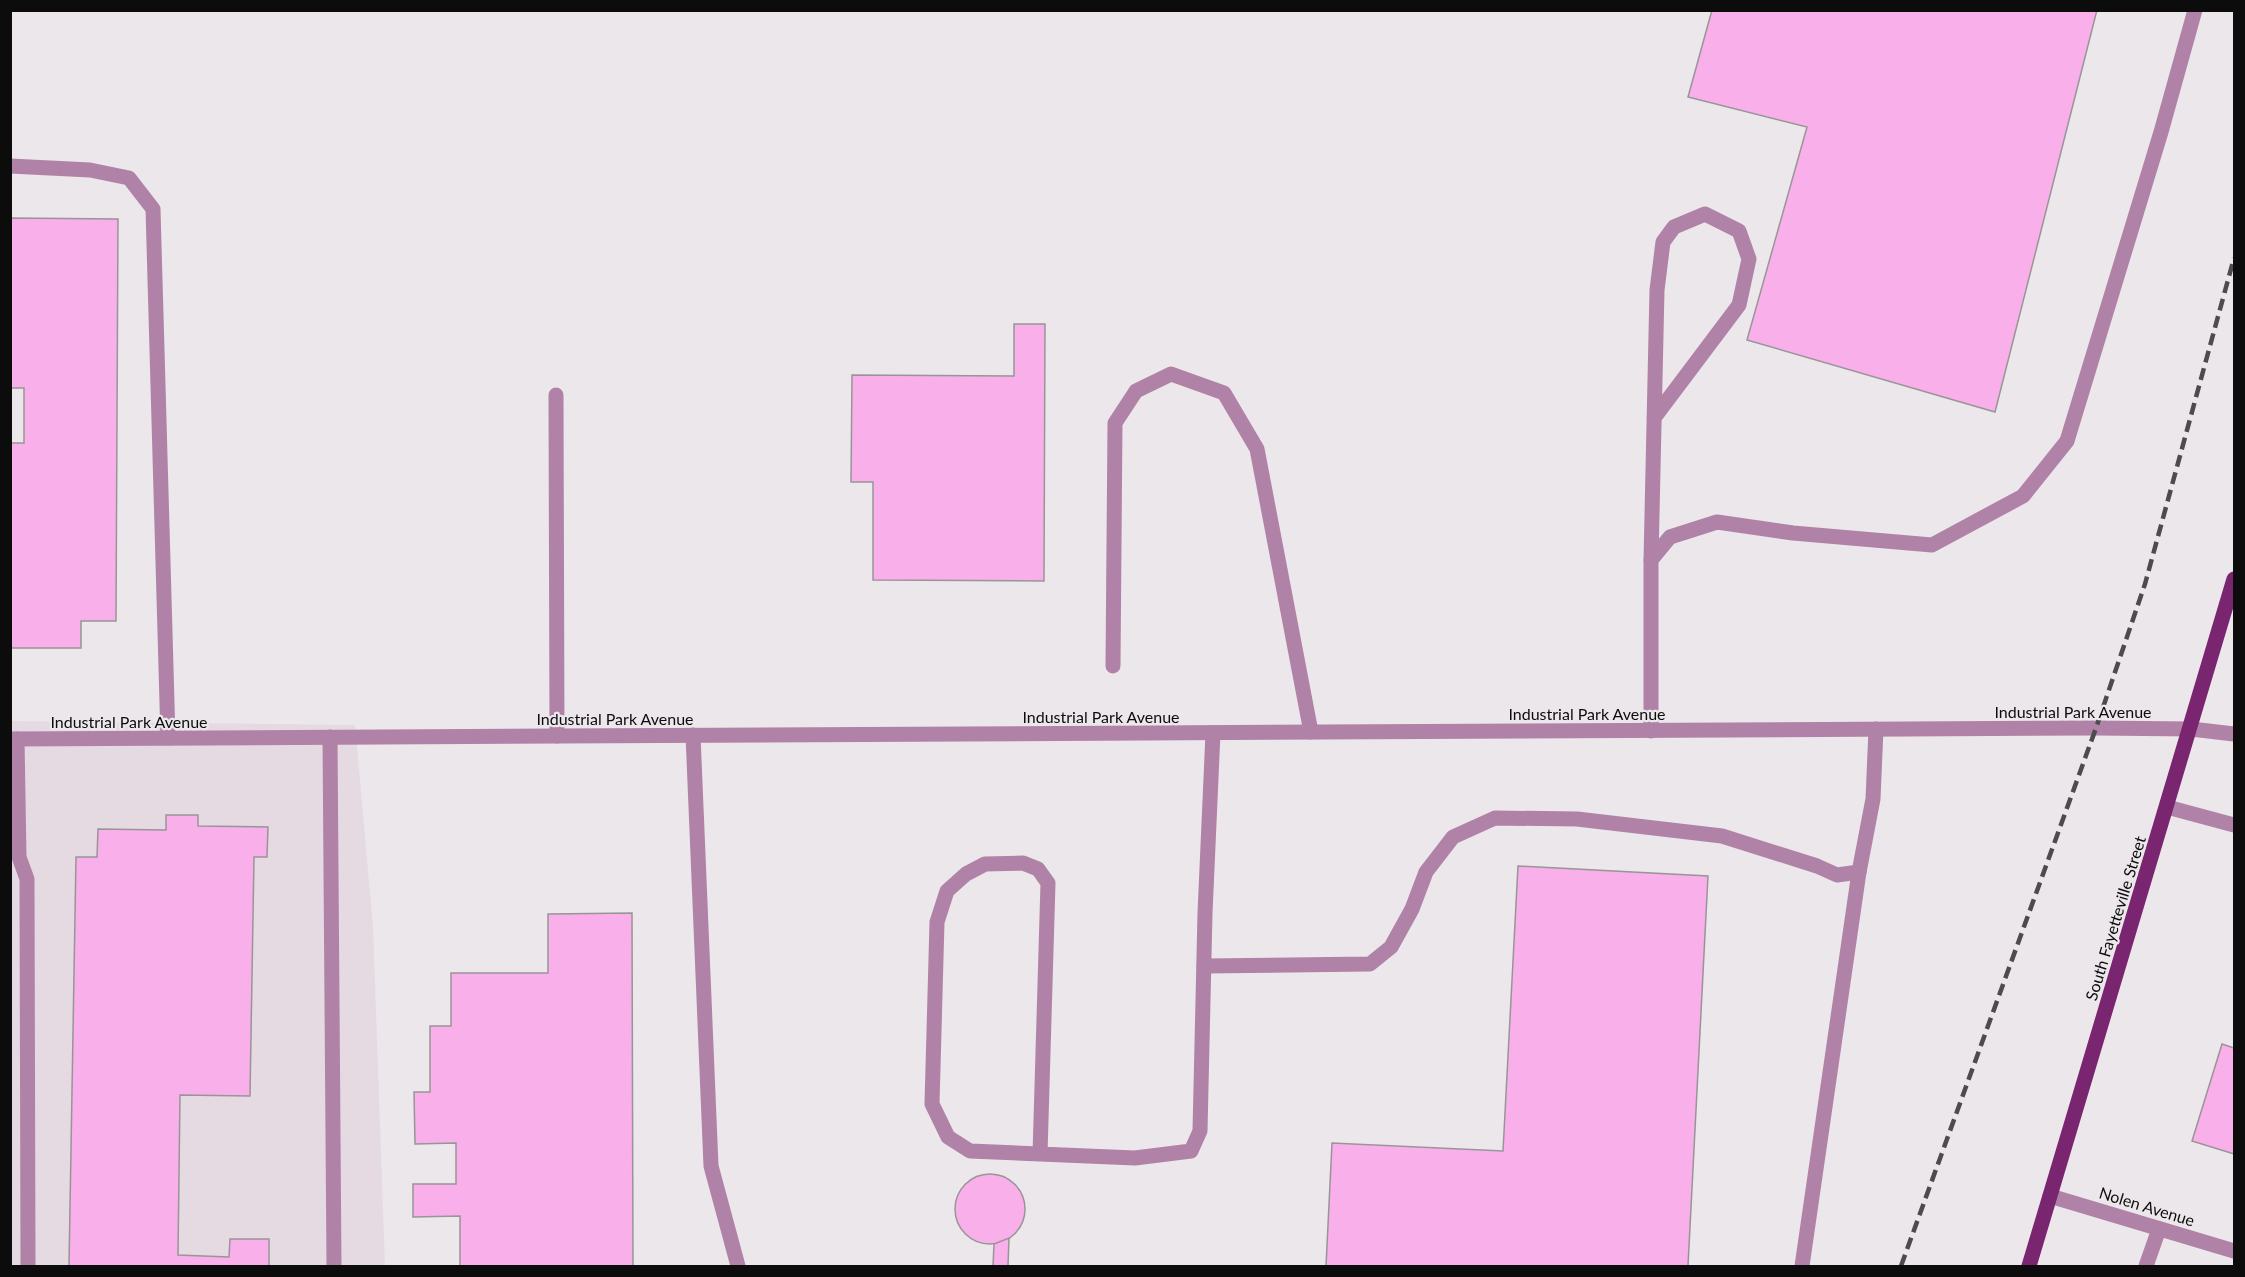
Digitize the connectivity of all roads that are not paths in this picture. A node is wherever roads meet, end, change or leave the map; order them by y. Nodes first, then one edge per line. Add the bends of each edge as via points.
1 (2195, 10) edge
2 (10, 166) edge
3 (556, 395) dead end
4 (1654, 418) junction
5 (1651, 560) junction
6 (2235, 579) edge
7 (1113, 666) dead end
8 (1876, 729) junction
9 (2191, 729) junction
10 (1651, 731) junction
11 (1311, 732) junction
12 (1213, 733) junction
13 (2235, 734) edge
14 (693, 735) junction
15 (557, 736) junction
16 (330, 737) junction
17 (168, 738) junction
18 (14, 739) edge
19 (2168, 807) junction
20 (2235, 825) edge
21 (15, 858) edge
22 (1860, 872) junction
23 (1204, 966) junction
24 (1040, 1154) junction
25 (2050, 1196) junction
26 (2159, 1228) junction
27 (2235, 1251) edge
28 (28, 1266) edge
29 (334, 1266) edge
30 (738, 1266) edge
31 (1802, 1266) edge
32 (2029, 1266) edge
33 (2146, 1266) edge

1 - 5 street via 2162,132 2067,441 2023,496 1932,545 1718,522 1670,537
2 - 17 street via 90,170 129,178 153,210
3 - 15 street
4 - 4 street via 1657,290 1663,242 1674,227 1705,214 1739,231 1749,259 1739,305
4 - 5 street
5 - 10 street
6 - 9 main road, South Fayetteville Street
7 - 11 street via 1115,423 1136,391 1171,374 1224,393 1257,449
8 - 9 street, Industrial Park Avenue
8 - 10 street, Industrial Park Avenue
8 - 22 street via 1873,799
9 - 13 street, Industrial Park Avenue
9 - 19 main road, South Fayetteville Street
10 - 11 street, Industrial Park Avenue
11 - 12 street, Industrial Park Avenue
12 - 14 street, Industrial Park Avenue
12 - 23 street
14 - 15 street, Industrial Park Avenue
14 - 30 street via 711,1166
15 - 16 street, Industrial Park Avenue
16 - 17 street, Industrial Park Avenue
16 - 29 street
17 - 18 street, Industrial Park Avenue
18 - 21 street
19 - 20 street
19 - 25 main road, South Fayetteville Street
21 - 28 street via 27,879
22 - 23 street via 1837,875 1722,836 1577,819 1495,818 1453,837 1426,872 1391,947 1370,964
22 - 31 street
23 - 24 street via 1200,1131 1191,1151 1135,1158
24 - 24 street via 970,1151 948,1137 932,1104 937,922 946,891 985,864 1023,863 1038,869 1048,883
25 - 26 street, Nolen Avenue
25 - 32 main road, South Fayetteville Street
26 - 27 street, Nolen Avenue
26 - 33 street

